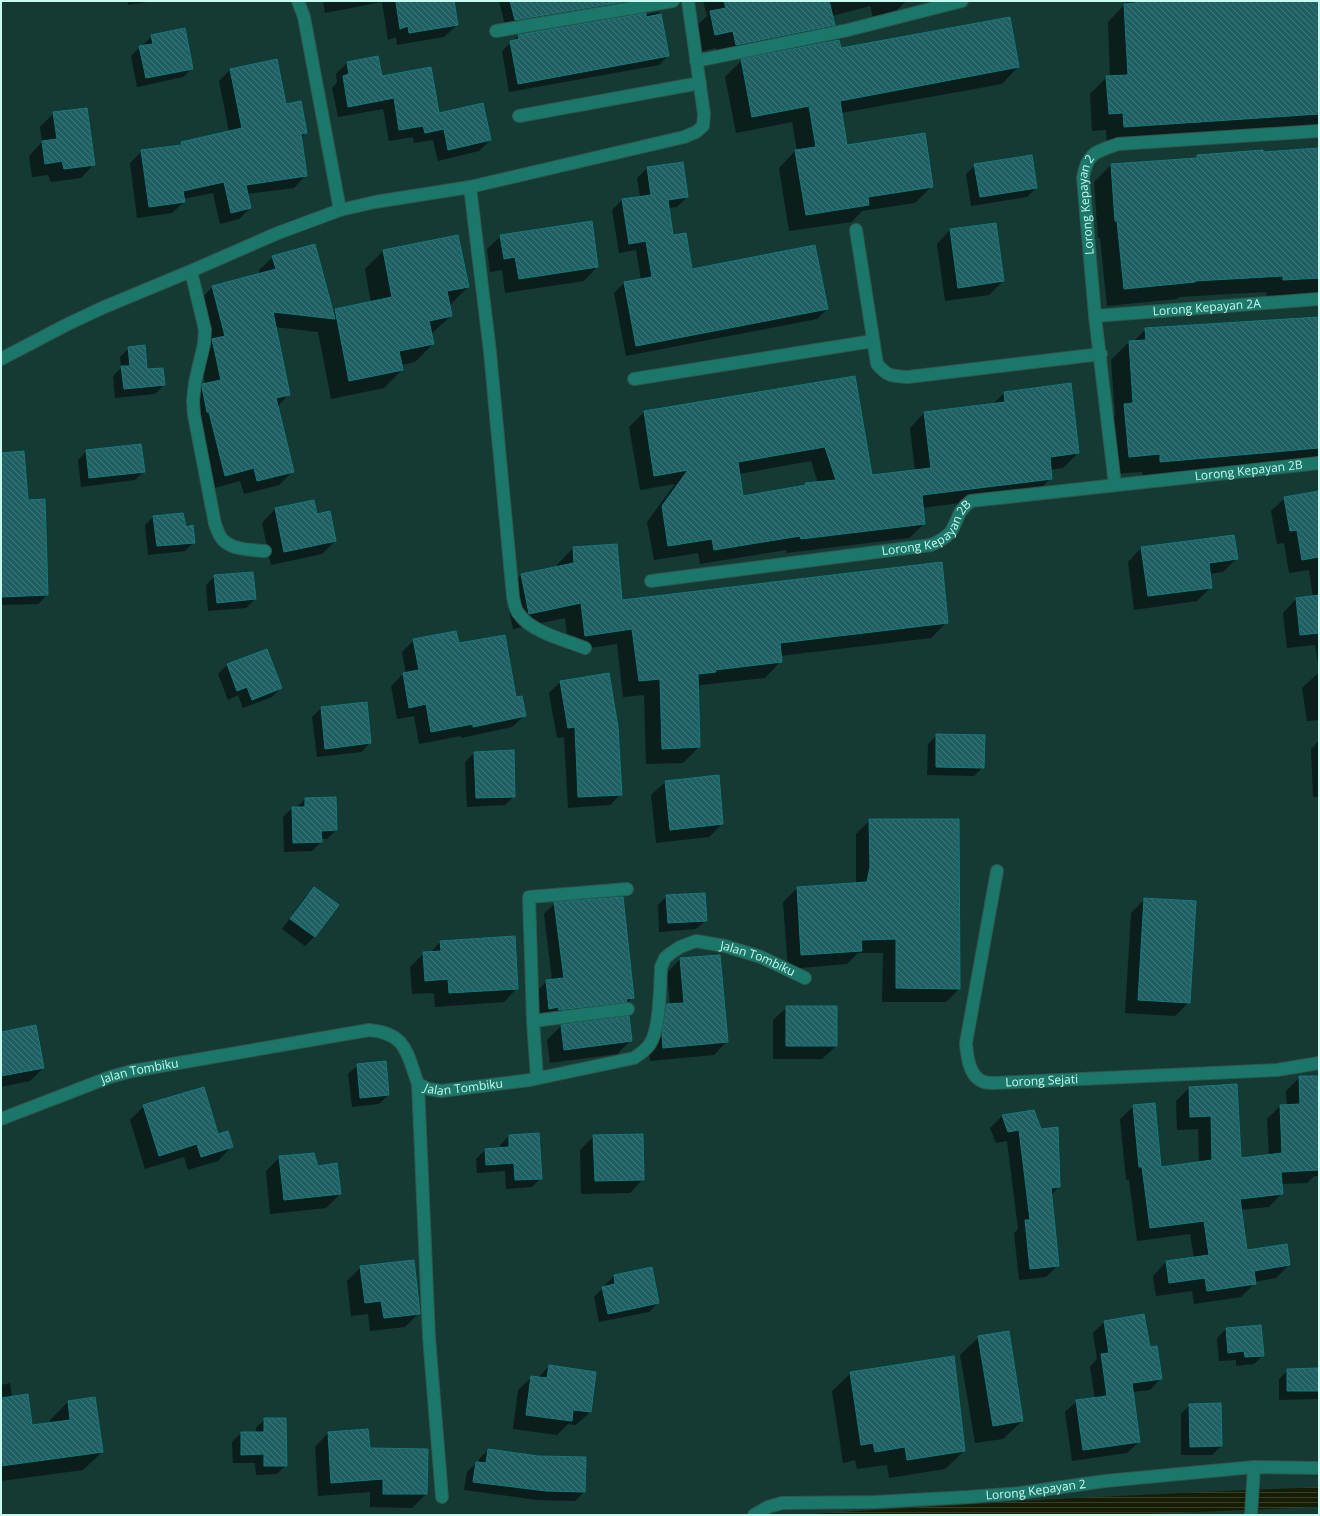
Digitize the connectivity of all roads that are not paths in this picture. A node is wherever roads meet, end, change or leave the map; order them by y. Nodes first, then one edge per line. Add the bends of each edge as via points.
1 (298, 1) edge
2 (673, 1) edge
3 (688, 1) edge
4 (962, 1) edge
5 (496, 31) dead end
6 (696, 61) junction
7 (700, 83) junction
8 (519, 116) dead end
9 (1319, 131) edge
10 (470, 187) junction
11 (340, 210) junction
12 (856, 230) dead end
13 (191, 272) junction
14 (1319, 299) edge
15 (1095, 316) junction
16 (873, 340) junction
17 (1101, 354) junction
18 (1, 359) edge
19 (634, 379) dead end
20 (1319, 463) edge
21 (1116, 485) junction
22 (265, 552) dead end
23 (651, 581) dead end
24 (585, 648) dead end
25 (997, 871) dead end
26 (627, 889) dead end
27 (805, 978) dead end
28 (628, 1008) dead end
29 (533, 1021) junction
30 (1319, 1063) edge
31 (537, 1078) junction
32 (418, 1084) junction
33 (1, 1119) edge
34 (1254, 1467) junction
35 (1319, 1468) edge
36 (442, 1498) dead end
37 (754, 1515) edge
38 (1251, 1515) edge

1 - 11 street via 304,17
2 - 5 street
3 - 6 street
4 - 6 street via 848,30
6 - 7 street
7 - 8 street
7 - 10 street via 704,114 703,126 696,132 684,137
9 - 15 street, Lorong Kepayan 2 via 1118,144 1093,155 1085,165 1082,178
10 - 11 street
10 - 24 street via 490,352 513,597 517,613 526,623
11 - 13 street via 278,233
12 - 16 street
13 - 18 street via 88,314
13 - 22 street via 205,330 195,382 194,415 215,524 218,534 224,541 246,549
14 - 15 street, Lorong Kepayan 2A
15 - 17 street, Lorong Kepayan 2
16 - 17 street via 877,364 884,372 893,376 908,377
16 - 19 street
17 - 21 street, Lorong Kepayan 2
20 - 21 street, Lorong Kepayan 2B
21 - 23 street, Lorong Kepayan 2B via 971,501 962,508 949,534 931,545
25 - 30 street, Lorong Sejati via 966,1043 968,1060 974,1074 983,1082 1278,1070
26 - 29 street via 529,897
27 - 31 street, Jalan Tombiku via 755,955 696,940 665,958 661,967 656,1032 642,1053 629,1059
28 - 29 street
29 - 31 street
31 - 32 street, Jalan Tombiku via 441,1091
32 - 33 street, Jalan Tombiku via 405,1048 398,1040 382,1031 369,1030 132,1071
32 - 36 street via 429,1337
34 - 35 street, Lorong Kepayan 2
34 - 37 street, Lorong Kepayan 2 via 1105,1481 1012,1494 875,1502 782,1503
34 - 38 street

